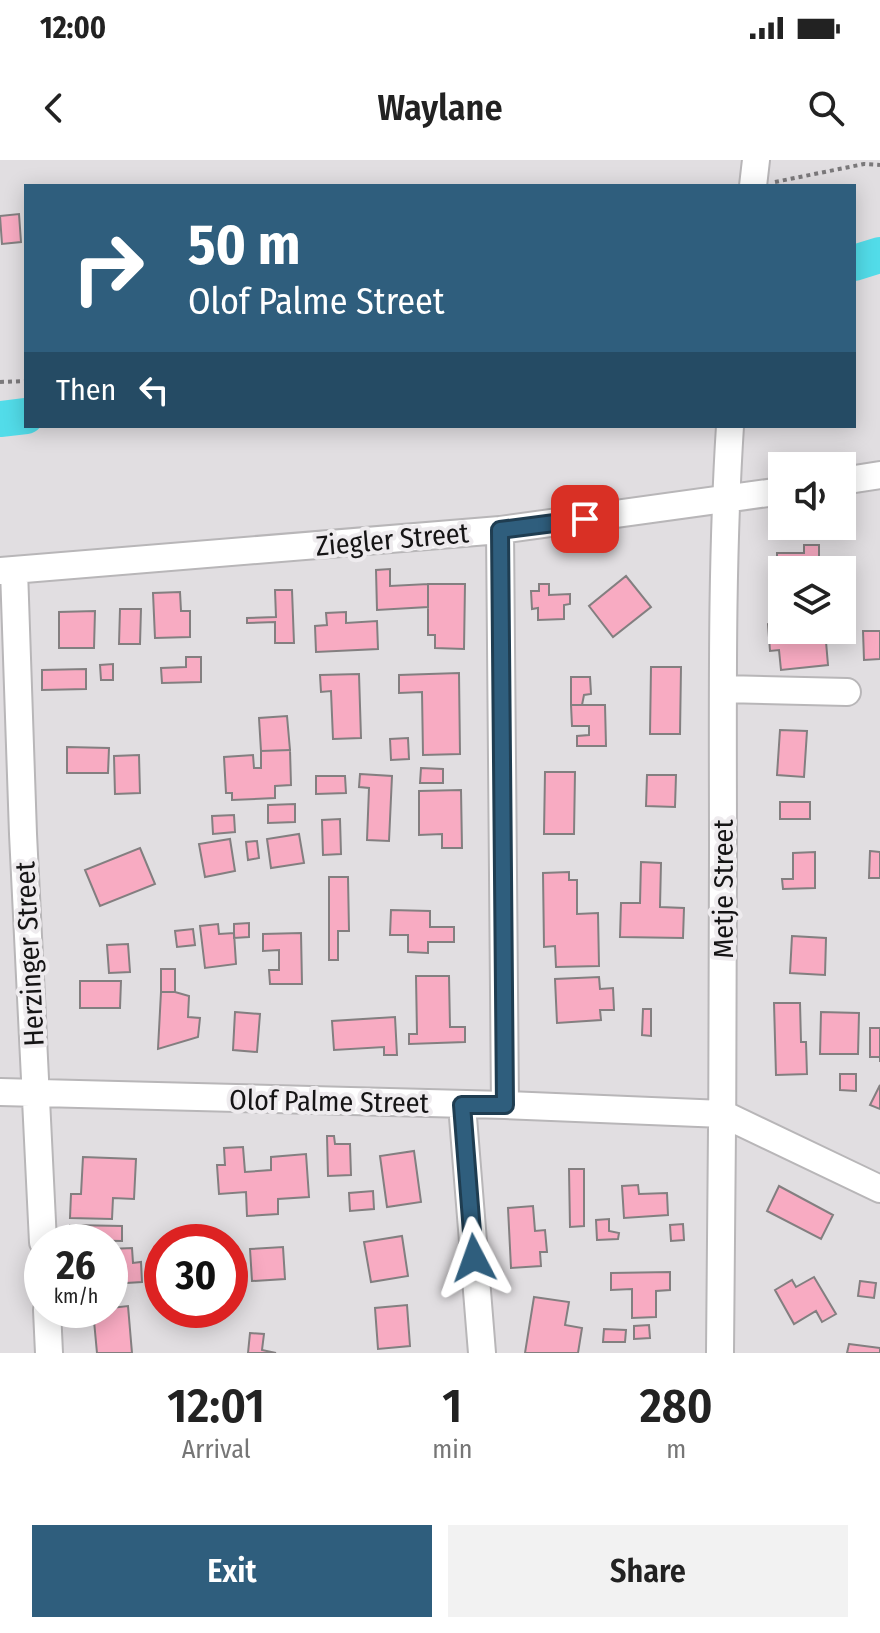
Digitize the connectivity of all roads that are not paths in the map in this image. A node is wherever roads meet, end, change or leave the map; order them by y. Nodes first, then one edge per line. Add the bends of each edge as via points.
1 (756, 160) edge
2 (753, 184) edge
3 (730, 428) edge
4 (880, 475) edge
5 (856, 479) edge
6 (768, 493) edge
7 (726, 500) junction
8 (500, 530) junction
9 (7, 571) edge
10 (723, 689) junction
11 (847, 692) dead end
12 (0, 1092) edge
13 (36, 1093) junction
14 (462, 1105) junction
15 (505, 1105) junction
16 (723, 1114) junction
17 (880, 1189) edge
18 (42, 1224) edge
19 (48, 1328) edge
20 (49, 1353) edge
21 (482, 1353) edge
22 (720, 1353) edge

1 - 2 street
3 - 7 street, Metje Street
4 - 5 street
6 - 7 street, Ziegler Street
7 - 8 street, Ziegler Street
7 - 10 street, Metje Street
8 - 9 street, Ziegler Street
8 - 15 street
9 - 13 street, Herzinger Street
10 - 11 street
10 - 16 street, Metje Street
12 - 13 street, Olof Palme Street
13 - 14 street, Olof Palme Street
13 - 18 street, Herzinger Street
14 - 15 street, Olof Palme Street
14 - 21 street
15 - 16 street, Olof Palme Street
16 - 17 street, Olof Palme Street
16 - 22 street, Metje Street
19 - 20 street

